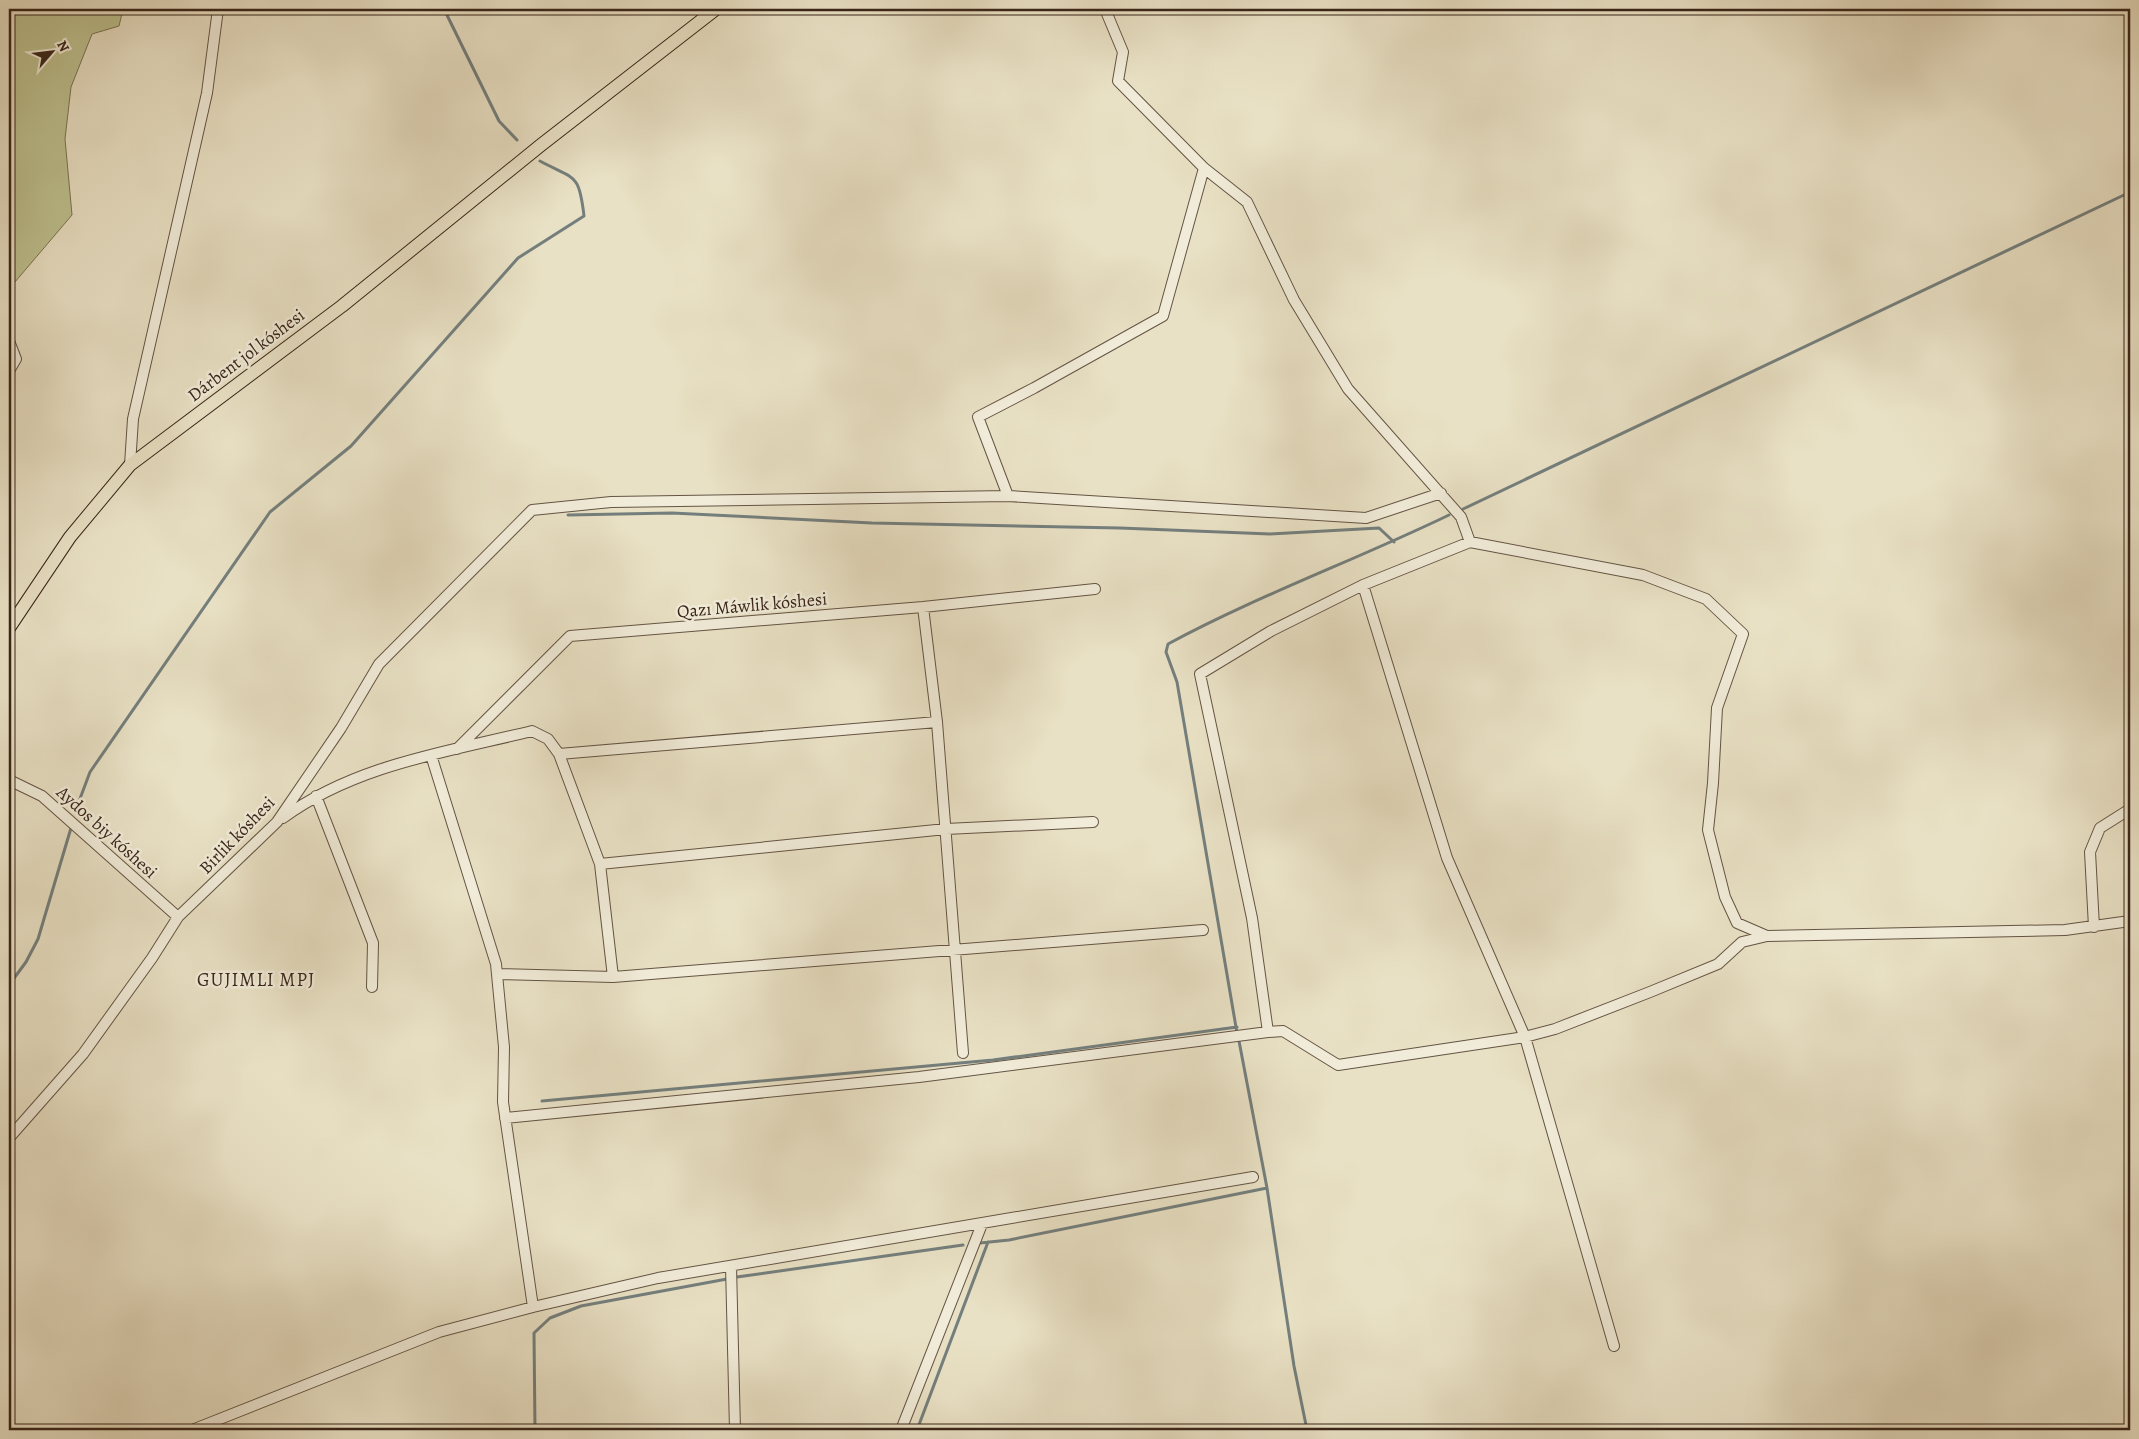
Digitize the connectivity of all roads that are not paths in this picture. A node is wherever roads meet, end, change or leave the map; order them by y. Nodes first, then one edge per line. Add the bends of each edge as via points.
1 (218, 9) edge
2 (716, 9) edge
3 (1104, 9) edge
4 (1204, 168) junction
5 (10, 341) edge
6 (9, 371) edge
7 (130, 465) junction
8 (1441, 493) junction
9 (1008, 496) junction
10 (1470, 542) junction
11 (1363, 585) junction
12 (1095, 589) dead end
13 (923, 607) junction
14 (9, 628) edge
15 (937, 722) junction
16 (457, 750) junction
17 (560, 754) junction
18 (430, 756) junction
19 (9, 780) edge
20 (316, 796) junction
21 (2130, 809) edge
22 (277, 822) junction
23 (1093, 822) dead end
24 (946, 829) junction
25 (600, 864) junction
26 (178, 917) junction
27 (2130, 921) edge
28 (2094, 927) junction
29 (1203, 930) dead end
30 (1767, 936) junction
31 (956, 949) junction
32 (497, 974) junction
33 (613, 977) junction
34 (372, 987) dead end
35 (1268, 1032) junction
36 (1524, 1037) junction
37 (963, 1054) dead end
38 (506, 1118) junction
39 (9, 1138) edge
40 (1253, 1178) dead end
41 (982, 1224) junction
42 (731, 1266) junction
43 (533, 1307) junction
44 (1614, 1346) dead end
45 (192, 1430) edge
46 (735, 1430) edge
47 (901, 1430) edge

1 - 7 street via 207,93 133,419
2 - 7 main road, Dárbent jol kóshesi via 342,306
3 - 4 street via 1123,52 1118,81
4 - 8 street via 1247,202 1294,300 1348,389
4 - 9 street via 1163,316 978,417
5 - 6 street via 16,359
7 - 14 main road, Dárbent jol kóshesi via 70,536
8 - 9 street via 1366,518
8 - 10 street via 1461,517
9 - 22 street, Birlik kóshesi via 611,502 537,508 529,512 378,664 341,728
10 - 11 street
10 - 30 street via 1643,574 1706,599 1744,634 1717,708 1708,830 1724,897 1737,923
11 - 35 street via 1270,631 1200,674 1252,918
11 - 36 street via 1447,858
12 - 13 street, Qazı Máwlik kóshesi
13 - 15 street
13 - 16 street, Qazı Máwlik kóshesi via 570,636
15 - 17 street
15 - 24 street
16 - 17 street via 532,731 548,739
16 - 18 street
17 - 25 street
18 - 20 street via 397,763
18 - 32 street
19 - 26 street, Aydos biy kóshesi via 42,796
20 - 22 street
20 - 34 street via 373,943
21 - 28 street via 2100,828 2090,852
22 - 26 street, Birlik kóshesi
23 - 24 street
24 - 25 street
24 - 31 street
25 - 33 street
26 - 39 street, Birlik kóshesi via 83,1054
27 - 28 street
28 - 30 street
29 - 31 street
30 - 36 street via 1742,942 1718,964 1554,1029
31 - 33 street
31 - 37 street
32 - 33 street
32 - 38 street
35 - 36 street via 1283,1031 1338,1064
35 - 38 street via 919,1077
36 - 44 street
38 - 43 street
40 - 41 street
41 - 42 street
41 - 47 street
42 - 43 street via 658,1278
42 - 46 street
43 - 45 street via 430,1335

